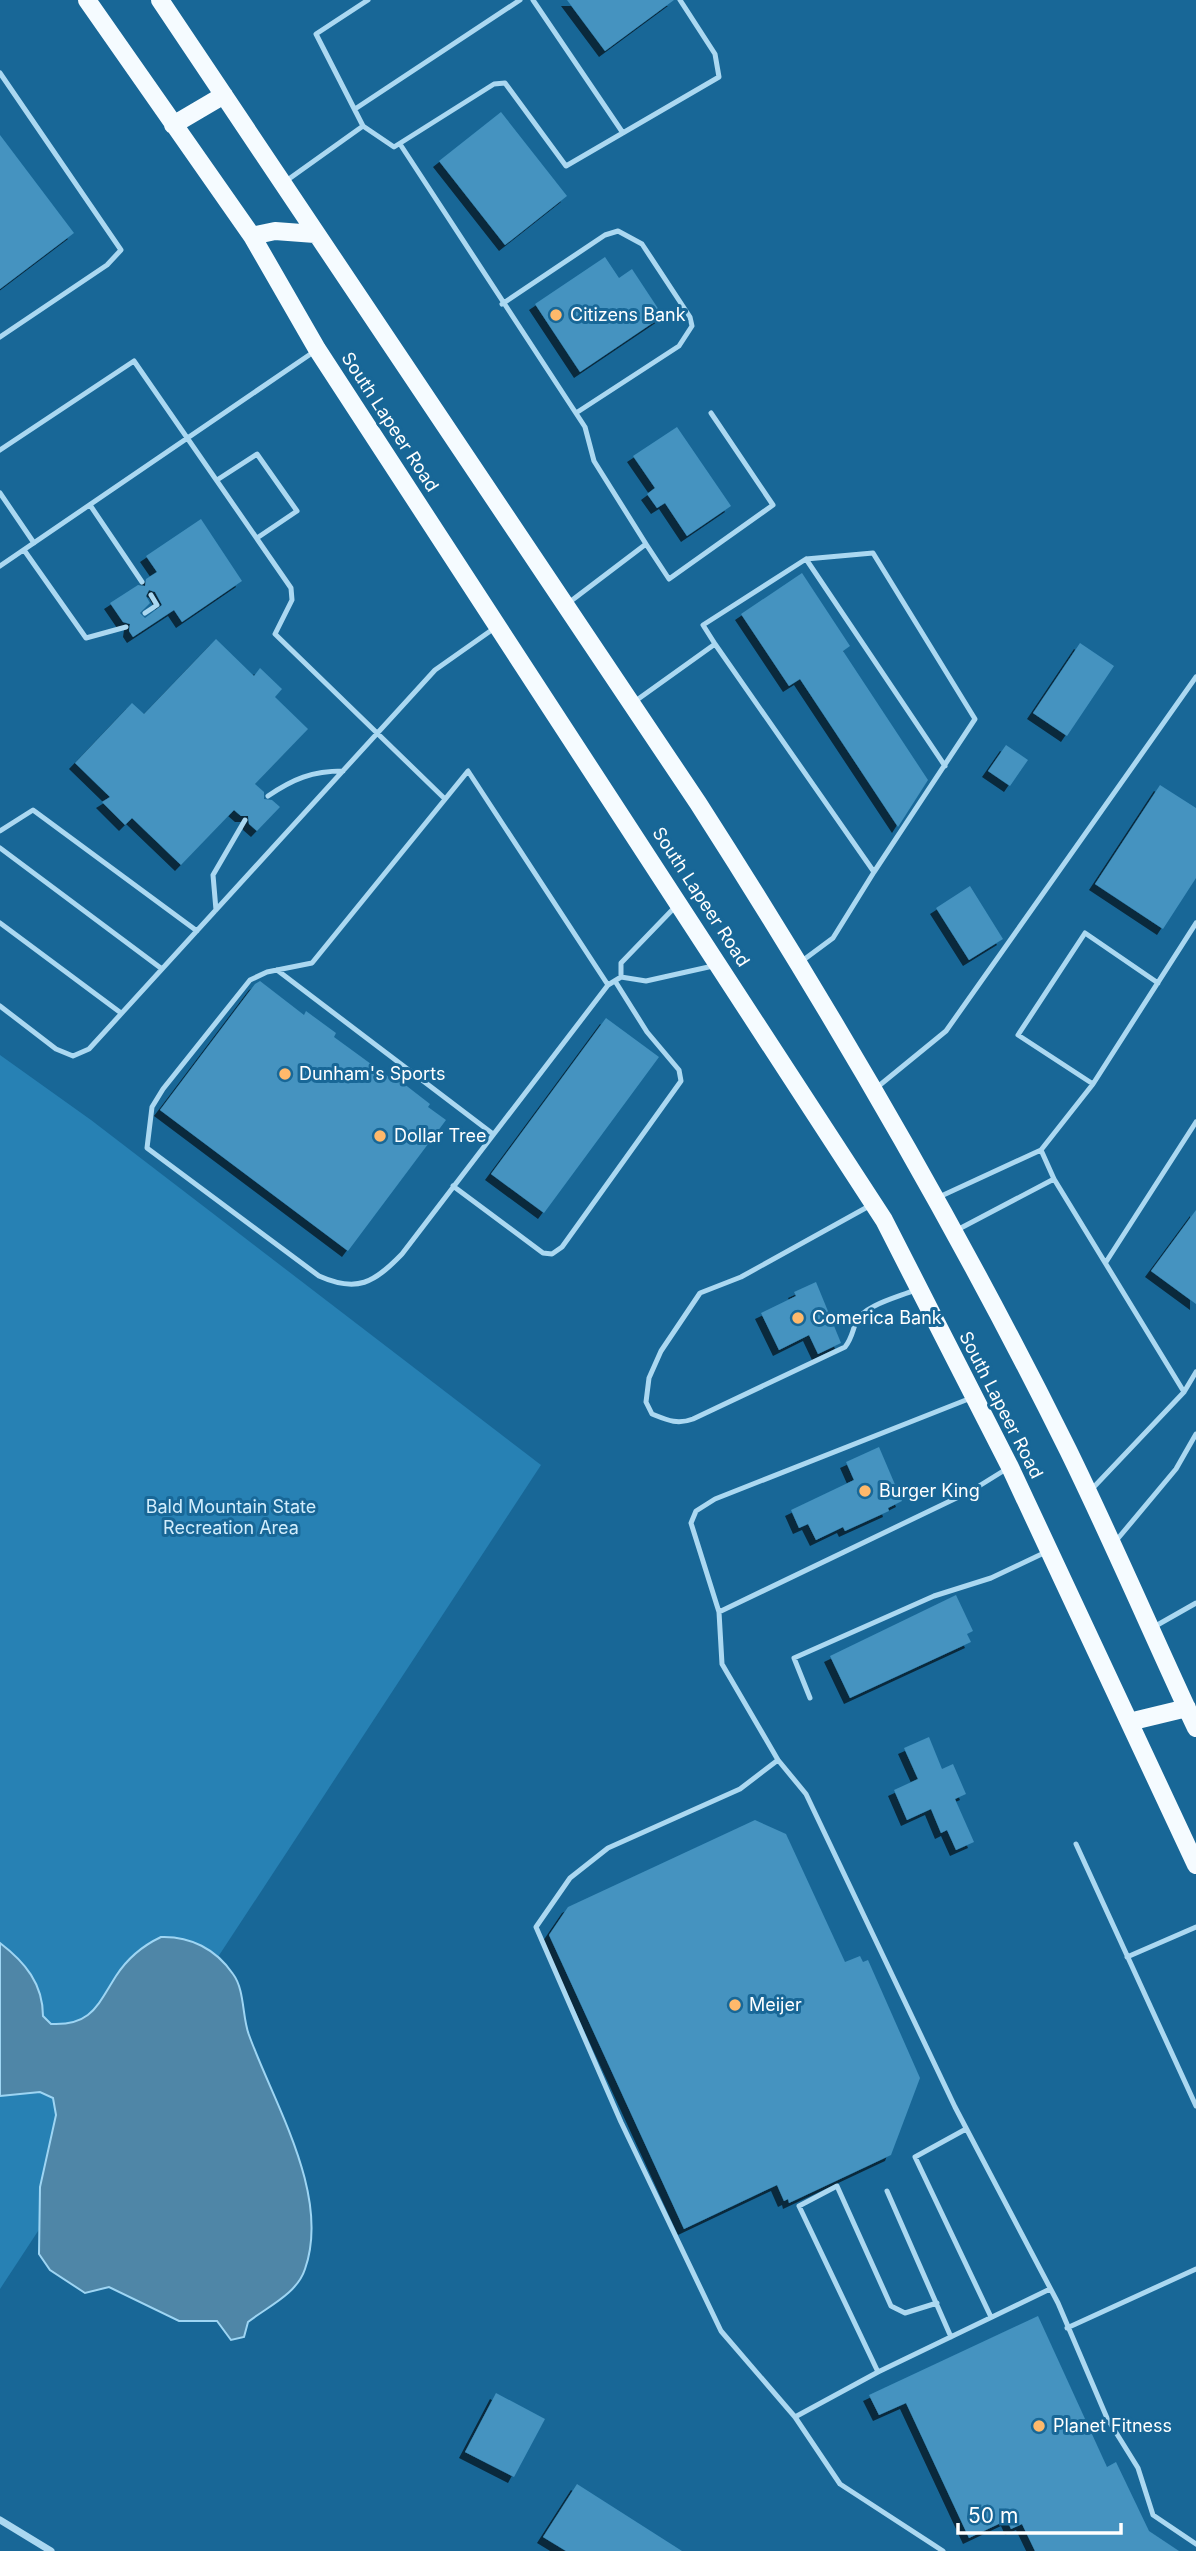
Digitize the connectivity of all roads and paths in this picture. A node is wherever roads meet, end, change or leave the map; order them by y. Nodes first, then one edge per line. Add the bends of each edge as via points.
1 (87, 0) edge
2 (160, 0) edge
3 (368, 0) edge
4 (520, 0) edge
5 (533, 0) edge
6 (680, 0) edge
7 (0, 73) edge
8 (224, 95) junction
9 (355, 109) junction
10 (173, 125) junction
11 (363, 126) junction
12 (624, 133) junction
13 (400, 144) junction
14 (284, 183) junction
15 (315, 234) junction
16 (252, 236) junction
17 (502, 304) junction
18 (0, 337) edge
19 (317, 349) junction
20 (576, 413) junction
21 (711, 413) dead end
22 (188, 438) junction
23 (0, 450) edge
24 (217, 480) junction
25 (0, 493) edge
26 (90, 505) junction
27 (257, 538) junction
28 (34, 543) junction
29 (646, 544) junction
30 (24, 550) junction
31 (806, 559) junction
32 (0, 566) edge
33 (142, 582) dead end
34 (150, 595) dead end
35 (564, 606) junction
36 (145, 613) dead end
37 (499, 626) junction
38 (126, 627) dead end
39 (715, 644) junction
40 (1196, 677) edge
41 (631, 704) junction
42 (376, 734) junction
43 (945, 766) junction
44 (343, 771) junction
45 (268, 796) dead end
46 (445, 799) junction
47 (245, 820) dead end
48 (0, 831) edge
49 (0, 848) edge
50 (874, 872) junction
51 (679, 902) junction
52 (216, 910) junction
53 (0, 923) edge
54 (1196, 923) edge
55 (197, 931) junction
56 (799, 963) junction
57 (720, 965) junction
58 (162, 969) junction
59 (277, 970) junction
60 (618, 979) junction
61 (1158, 983) junction
62 (608, 985) junction
63 (0, 1006) edge
64 (121, 1013) junction
65 (1093, 1084) junction
66 (873, 1091) junction
67 (1196, 1122) edge
68 (493, 1135) junction
69 (1041, 1150) junction
70 (1054, 1179) junction
71 (453, 1186) junction
72 (934, 1199) junction
73 (873, 1204) junction
74 (953, 1232) junction
75 (1106, 1262) junction
76 (919, 1289) junction
77 (1196, 1372) edge
78 (1184, 1392) junction
79 (974, 1397) junction
80 (1196, 1434) edge
81 (1010, 1467) junction
82 (1088, 1493) junction
83 (1113, 1545) junction
84 (1049, 1551) junction
85 (1196, 1603) edge
86 (719, 1612) junction
87 (1153, 1628) junction
88 (810, 1698) dead end
89 (1187, 1708) junction
90 (1129, 1722) junction
91 (1196, 1728) edge
92 (778, 1760) junction
93 (1076, 1844) dead end
94 (1196, 1865) edge
95 (1196, 1927) edge
96 (1127, 1957) junction
97 (1196, 2106) edge
98 (966, 2129) junction
99 (887, 2191) dead end
100 (1196, 2269) edge
101 (1050, 2289) junction
102 (937, 2303) junction
103 (992, 2317) junction
104 (1066, 2328) junction
105 (951, 2337) junction
106 (878, 2372) junction
107 (795, 2417) junction
108 (0, 2520) edge
109 (1196, 2544) edge
110 (51, 2551) edge
111 (943, 2551) edge

1 - 10 main road, South Lapeer Road
2 - 8 main road
3 - 9 lane via 316,34
4 - 9 lane
5 - 12 lane
6 - 12 lane via 715,54 719,77
7 - 18 lane via 121,250 107,265
8 - 10 main road
8 - 14 main road
9 - 11 lane
10 - 16 main road, South Lapeer Road
11 - 13 lane via 394,147
11 - 14 lane
12 - 13 lane via 566,166 505,83 494,84
13 - 17 lane
14 - 15 main road
15 - 16 main road via 275,231
15 - 35 main road
16 - 19 main road, South Lapeer Road
17 - 20 lane
17 - 20 lane via 605,235 618,232 632,237 649,255 692,326 679,346
19 - 22 lane
19 - 37 main road, South Lapeer Road
20 - 29 lane via 585,427 594,461
21 - 29 lane via 773,505 669,579
22 - 23 lane via 134,360
22 - 24 lane
22 - 26 lane
24 - 27 lane
24 - 27 lane via 257,454 297,511
25 - 28 lane
26 - 28 lane
26 - 33 lane
27 - 42 lane via 291,587 292,600 275,634
28 - 30 lane
29 - 35 lane
30 - 32 lane
30 - 38 lane via 86,638
31 - 39 lane via 703,625
31 - 43 lane
31 - 43 lane via 873,553 975,719
34 - 36 lane via 158,604
35 - 41 main road
37 - 42 lane via 435,670
37 - 51 main road, South Lapeer Road
39 - 41 lane
39 - 50 lane
40 - 66 lane via 946,1031
41 - 56 main road
42 - 44 lane
42 - 46 lane
43 - 50 lane
44 - 45 lane via 318,771 295,778
44 - 52 lane
46 - 59 lane via 312,963
46 - 62 lane via 468,771
47 - 52 lane via 213,876
48 - 55 lane via 33,810
49 - 58 lane
50 - 56 lane via 833,938
51 - 57 main road, South Lapeer Road
51 - 60 lane via 621,963
52 - 55 lane
53 - 64 lane
54 - 61 lane
55 - 58 lane
56 - 66 main road
57 - 60 lane via 646,981
57 - 73 main road, South Lapeer Road
58 - 64 lane
59 - 68 lane
59 - 71 lane via 250,980 163,1089 152,1107 146,1148 319,1276 340,1285 366,1284 386,1271
60 - 62 lane
60 - 71 lane via 647,1032 679,1070 681,1081 562,1247 552,1254 543,1253
61 - 65 lane
61 - 65 lane via 1085,933 1018,1035
62 - 68 lane
63 - 64 lane via 56,1049 73,1056 89,1049
65 - 69 lane
66 - 72 main road
67 - 75 lane
68 - 71 lane
69 - 70 lane
69 - 72 lane
70 - 74 lane
70 - 75 lane
72 - 74 main road
73 - 76 main road, South Lapeer Road
73 - 76 lane via 741,1277 700,1293 661,1351 649,1378 646,1402 652,1414 682,1423 816,1362 845,1347 865,1312
74 - 82 main road
75 - 78 lane
76 - 79 main road, South Lapeer Road
77 - 78 lane
78 - 82 lane
79 - 81 main road, South Lapeer Road
79 - 86 lane via 715,1499 696,1511 691,1523
80 - 83 lane via 1176,1469
81 - 84 main road, South Lapeer Road
81 - 86 lane
82 - 83 main road
83 - 87 main road
84 - 88 lane via 794,1658
84 - 90 main road, South Lapeer Road
85 - 87 lane
86 - 92 lane via 722,1664
87 - 89 main road
89 - 90 main road
89 - 91 main road
90 - 94 main road, South Lapeer Road
92 - 98 lane via 806,1794
92 - 107 lane via 740,1789 608,1848 570,1878 536,1927 621,2122 721,2331
93 - 96 lane
95 - 96 lane
96 - 97 lane
98 - 101 lane
98 - 103 lane via 915,2157
99 - 102 lane
100 - 104 lane
101 - 103 lane
101 - 104 lane
102 - 105 lane
102 - 106 lane via 905,2313 891,2306 837,2186 799,2206
103 - 105 lane
104 - 109 lane via 1107,2418 1138,2468 1153,2515
105 - 106 lane
106 - 107 lane
107 - 111 lane via 841,2484
108 - 110 street

